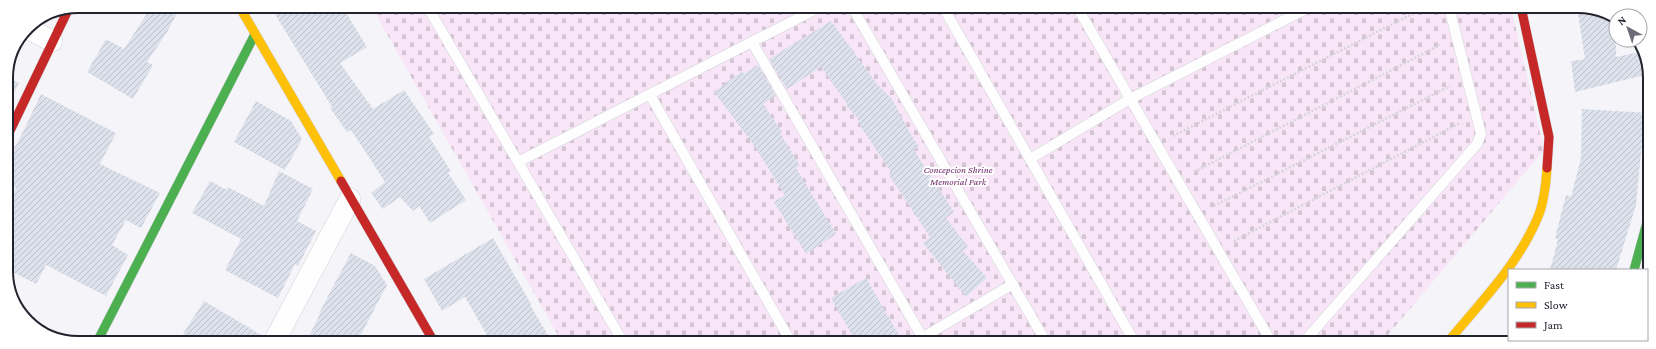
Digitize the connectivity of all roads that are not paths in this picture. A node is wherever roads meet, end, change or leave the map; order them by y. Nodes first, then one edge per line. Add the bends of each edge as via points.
1 (242, 13) edge
2 (431, 13) edge
3 (808, 13) edge
4 (855, 13) edge
5 (946, 13) edge
6 (1080, 13) edge
7 (1298, 13) edge
8 (1450, 13) edge
9 (1523, 13) edge
10 (66, 15) edge
11 (33, 31) edge
12 (254, 36) junction
13 (52, 41) junction
14 (752, 42) junction
15 (650, 95) junction
16 (1130, 99) junction
17 (13, 122) edge
18 (1030, 159) junction
19 (518, 162) junction
20 (350, 199) junction
21 (1643, 237) edge
22 (1634, 269) edge
23 (1013, 284) junction
24 (100, 336) edge
25 (277, 336) edge
26 (430, 336) edge
27 (620, 336) edge
28 (788, 336) edge
29 (918, 336) edge
30 (929, 336) edge
31 (1043, 336) edge
32 (1132, 336) edge
33 (1268, 336) edge
34 (1309, 336) edge
35 (1453, 336) edge

1 - 12 street
2 - 19 lane
3 - 14 lane
4 - 23 lane
5 - 18 lane
6 - 16 lane
7 - 16 lane
8 - 34 lane via 1481,134 1477,144
9 - 35 street via 1549,137 1546,182 1538,218 1516,257
10 - 13 street
11 - 13 street
12 - 20 street via 311,127
12 - 24 street
13 - 17 street
14 - 15 lane
14 - 29 lane
15 - 19 lane
15 - 28 lane
16 - 18 lane
16 - 33 lane
18 - 32 lane
19 - 27 lane
20 - 25 street
20 - 26 street
21 - 22 street
23 - 30 lane
23 - 31 lane

